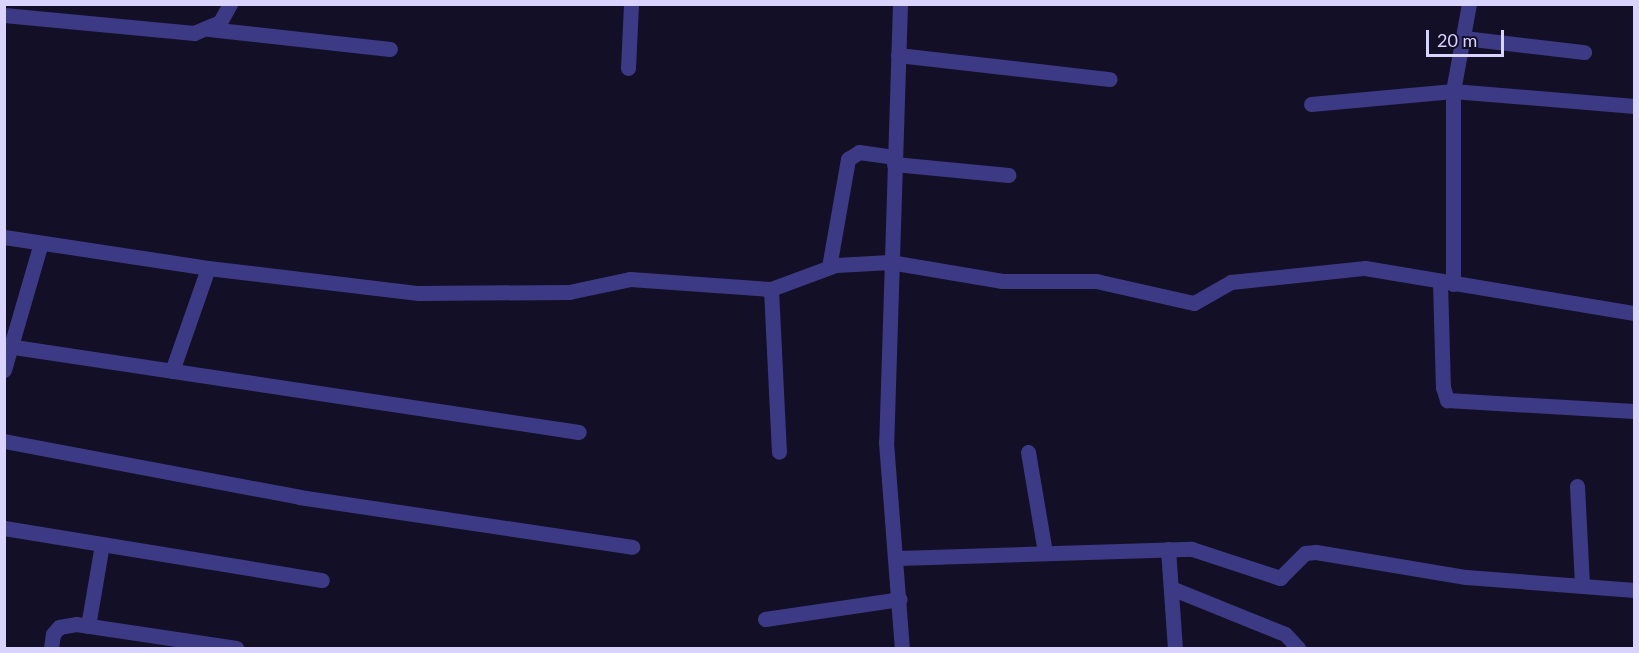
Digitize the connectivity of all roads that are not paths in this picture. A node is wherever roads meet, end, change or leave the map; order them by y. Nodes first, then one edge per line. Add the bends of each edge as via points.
1 (230, 4) edge
2 (631, 4) edge
3 (900, 4) edge
4 (1469, 4) edge
5 (4, 15) edge
6 (210, 29) junction
7 (1464, 38) junction
8 (390, 49) dead end
9 (1584, 52) dead end
10 (898, 55) junction
11 (628, 68) dead end
12 (1110, 79) dead end
13 (1453, 92) junction
14 (1311, 104) dead end
15 (1635, 106) edge
16 (894, 161) junction
17 (1008, 175) dead end
18 (4, 237) edge
19 (41, 243) junction
20 (890, 262) junction
21 (829, 267) junction
22 (208, 268) junction
23 (1446, 283) junction
24 (771, 289) junction
25 (1635, 313) edge
26 (14, 347) junction
27 (4, 370) edge
28 (172, 371) junction
29 (1635, 411) edge
30 (579, 432) dead end
31 (4, 441) edge
32 (779, 452) dead end
33 (1028, 452) dead end
34 (1577, 486) dead end
35 (4, 528) edge
36 (102, 544) junction
37 (632, 547) dead end
38 (1168, 549) junction
39 (1045, 553) junction
40 (898, 558) junction
41 (322, 580) dead end
42 (1582, 586) junction
43 (1171, 588) junction
44 (1635, 590) edge
45 (900, 598) junction
46 (765, 619) dead end
47 (88, 626) junction
48 (51, 648) edge
49 (236, 648) edge
50 (902, 648) edge
51 (1175, 648) edge
52 (1298, 648) edge

1 - 6 street via 220,22
2 - 11 street
3 - 10 street
4 - 7 street
5 - 6 street via 194,33
6 - 8 street
7 - 9 street
7 - 13 street
10 - 12 street
10 - 16 street
13 - 14 street
13 - 15 street
13 - 23 street
16 - 17 street
16 - 20 street
16 - 21 street via 859,152 848,159
18 - 19 street
19 - 22 street
19 - 26 street
20 - 21 street
20 - 23 street via 1002,281 1096,281 1194,303 1231,282 1350,269 1381,270
20 - 40 street via 886,442
21 - 24 street
22 - 24 street via 419,293 569,292 630,279
22 - 28 street
23 - 25 street
23 - 29 street via 1443,387 1448,400
24 - 32 street
26 - 27 street
26 - 28 street
28 - 30 street
31 - 37 street via 298,497
33 - 39 street
34 - 42 street
35 - 36 street
36 - 41 street
36 - 47 street
38 - 39 street
38 - 42 street via 1204,552 1280,578 1305,553 1316,552 1466,577
38 - 43 street
39 - 40 street
40 - 45 street
42 - 44 street
43 - 51 street
43 - 52 street via 1285,634
45 - 46 street
45 - 50 street
47 - 48 street via 60,627 52,634
47 - 49 street

